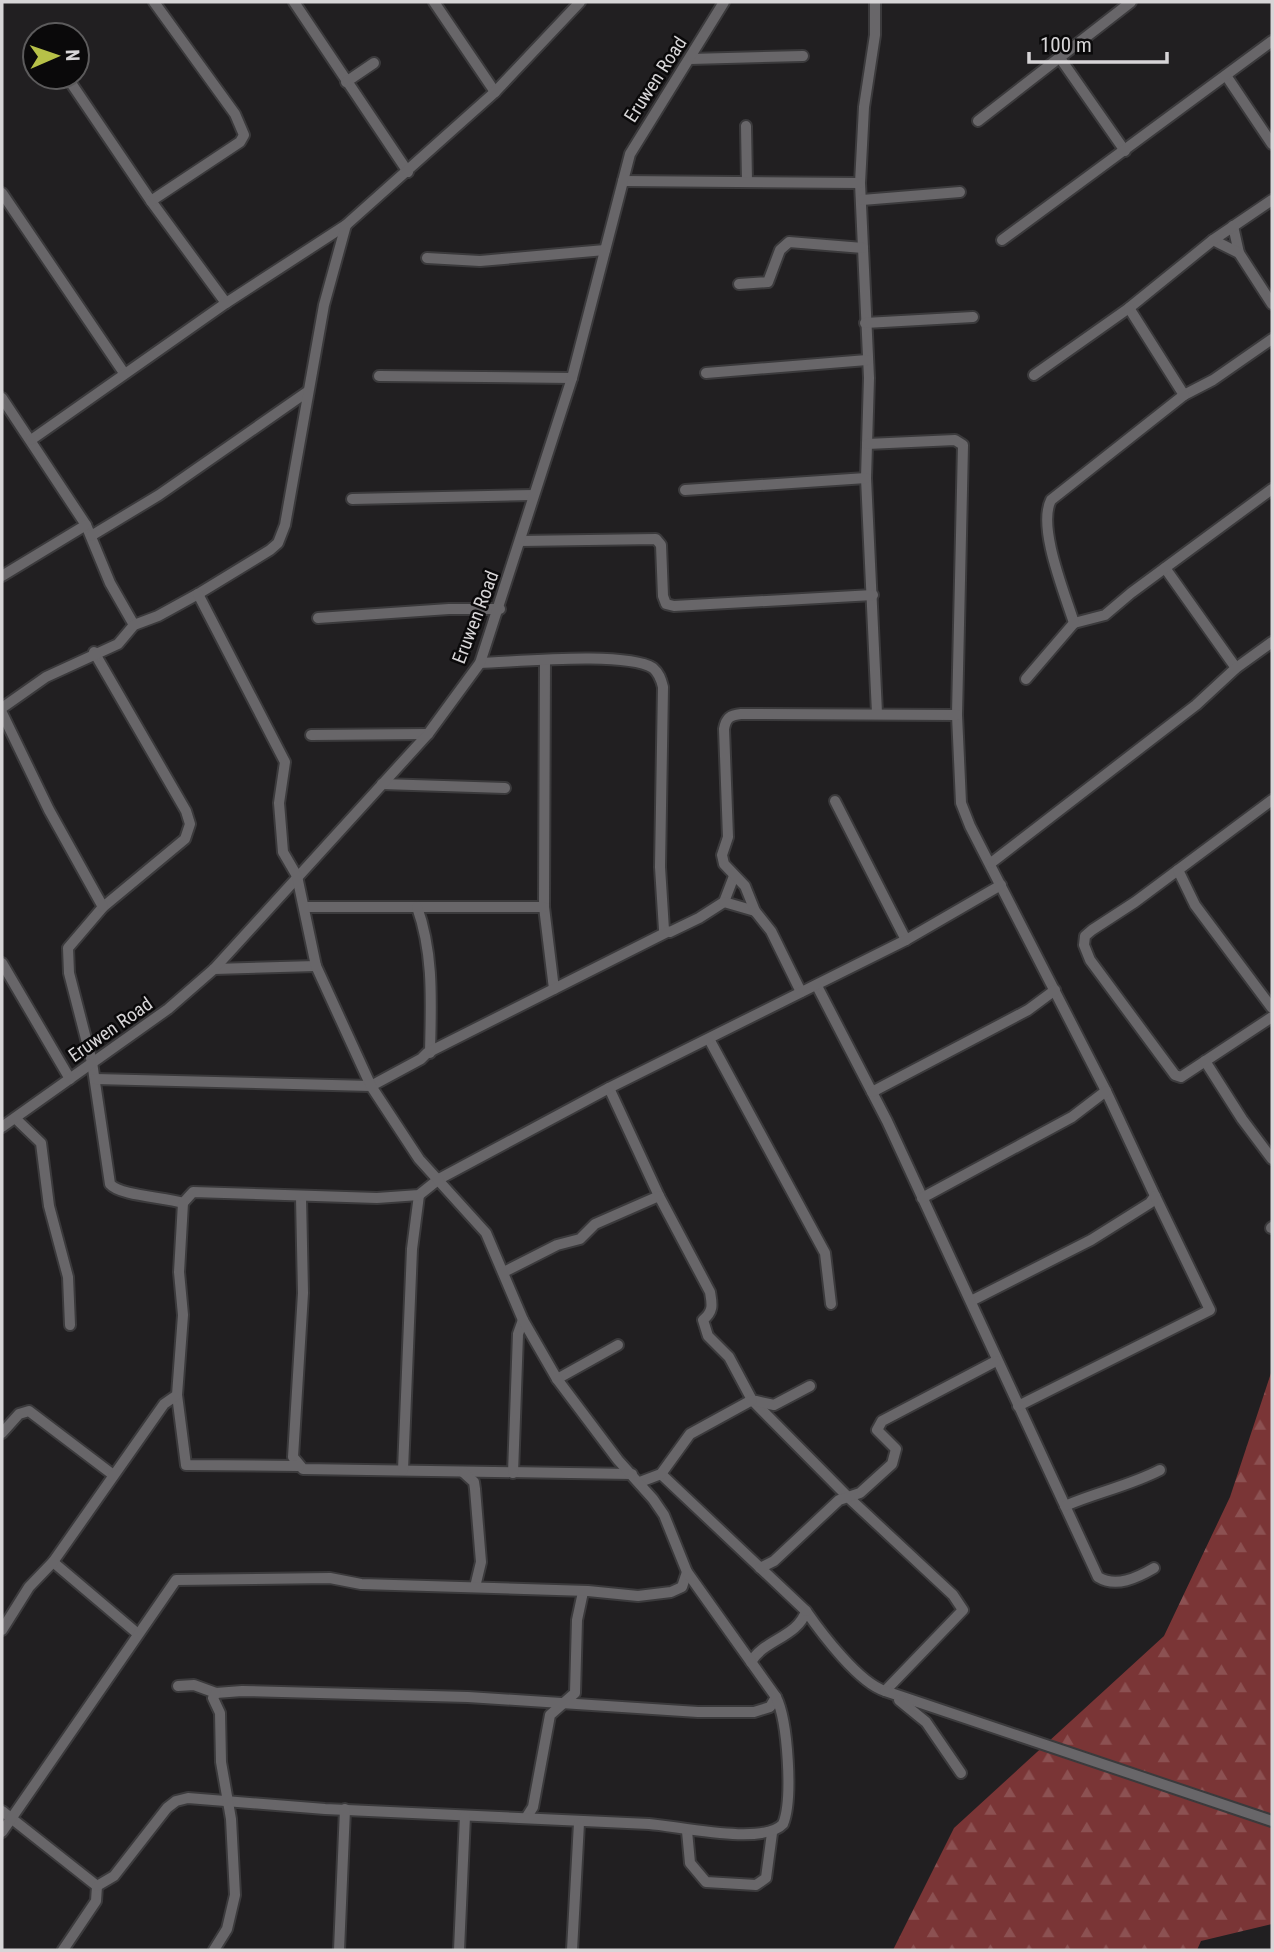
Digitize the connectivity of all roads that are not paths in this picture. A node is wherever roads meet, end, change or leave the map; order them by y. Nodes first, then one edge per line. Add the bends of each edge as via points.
1 (154, 2) edge
2 (294, 2) edge
3 (434, 2) edge
4 (580, 2) edge
5 (724, 2) edge
6 (874, 2) edge
7 (1131, 2) edge
8 (1272, 41) edge
9 (803, 57) dead end
10 (1060, 58) junction
11 (690, 59) junction
12 (374, 63) dead end
13 (1227, 77) junction
14 (346, 82) junction
15 (76, 91) edge
16 (495, 92) junction
17 (978, 121) dead end
18 (746, 126) dead end
19 (1272, 144) edge
20 (1125, 151) junction
21 (408, 172) junction
22 (623, 181) junction
23 (747, 182) junction
24 (860, 183) junction
25 (960, 192) dead end
26 (2, 193) edge
27 (862, 200) junction
28 (1272, 200) edge
29 (151, 201) junction
30 (346, 225) junction
31 (1233, 226) junction
32 (1002, 240) dead end
33 (1213, 240) junction
34 (863, 248) junction
35 (605, 250) junction
36 (1239, 253) junction
37 (427, 258) dead end
38 (739, 284) dead end
39 (226, 303) junction
40 (1272, 304) edge
41 (1129, 308) junction
42 (974, 317) dead end
43 (864, 323) junction
44 (1272, 340) edge
45 (867, 360) junction
46 (124, 373) junction
47 (706, 373) dead end
48 (1034, 375) dead end
49 (379, 376) dead end
50 (572, 378) junction
51 (307, 392) junction
52 (1184, 395) junction
53 (2, 398) edge
54 (31, 440) junction
55 (867, 444) junction
56 (866, 478) junction
57 (1272, 489) edge
58 (685, 490) dead end
59 (533, 495) junction
60 (352, 499) dead end
61 (88, 531) junction
62 (520, 541) junction
63 (1165, 568) junction
64 (2, 576) edge
65 (198, 594) junction
66 (873, 595) junction
67 (500, 609) junction
68 (318, 618) dead end
69 (1074, 624) junction
70 (134, 625) junction
71 (1272, 642) edge
72 (94, 652) junction
73 (545, 661) junction
74 (480, 663) junction
75 (1236, 668) junction
76 (1026, 679) dead end
77 (2, 708) edge
78 (2, 713) edge
79 (877, 713) junction
80 (957, 715) junction
81 (428, 734) junction
82 (311, 735) dead end
83 (382, 784) junction
84 (505, 788) dead end
85 (1272, 800) edge
86 (835, 801) dead end
87 (991, 863) junction
88 (1178, 870) junction
89 (297, 876) junction
90 (734, 876) junction
91 (1001, 884) junction
92 (723, 902) junction
93 (103, 907) junction
94 (304, 907) junction
95 (417, 907) junction
96 (544, 907) junction
97 (755, 911) junction
98 (667, 932) junction
99 (906, 940) junction
100 (2, 963) edge
101 (316, 966) junction
102 (214, 970) junction
103 (817, 986) junction
104 (554, 989) junction
105 (1055, 990) junction
106 (802, 992) junction
107 (1272, 1008) edge
108 (1272, 1017) edge
109 (709, 1039) junction
110 (430, 1053) junction
111 (1205, 1061) junction
112 (92, 1062) junction
113 (70, 1079) junction
114 (95, 1079) junction
115 (371, 1086) junction
116 (609, 1088) junction
117 (1106, 1091) junction
118 (872, 1092) junction
119 (16, 1119) junction
120 (2, 1127) edge
121 (1272, 1159) edge
122 (439, 1179) junction
123 (419, 1195) junction
124 (659, 1196) junction
125 (1156, 1196) junction
126 (301, 1197) junction
127 (922, 1198) junction
128 (183, 1203) junction
129 (504, 1272) junction
130 (971, 1301) junction
131 (831, 1304) dead end
132 (523, 1320) junction
133 (70, 1325) dead end
134 (618, 1345) dead end
135 (996, 1361) junction
136 (557, 1378) junction
137 (810, 1386) dead end
138 (177, 1395) junction
139 (752, 1400) junction
140 (1018, 1406) junction
141 (2, 1433) edge
142 (299, 1466) junction
143 (404, 1470) junction
144 (1160, 1470) dead end
145 (463, 1472) junction
146 (513, 1473) junction
147 (112, 1474) junction
148 (661, 1474) junction
149 (636, 1478) junction
150 (848, 1497) junction
151 (1065, 1506) junction
152 (53, 1562) junction
153 (760, 1568) junction
154 (1154, 1568) dead end
155 (687, 1572) junction
156 (475, 1587) junction
157 (583, 1592) junction
158 (806, 1611) junction
159 (2, 1630) edge
160 (138, 1634) junction
161 (751, 1662) junction
162 (178, 1686) dead end
163 (885, 1690) junction
164 (216, 1693) junction
165 (776, 1698) junction
166 (564, 1705) junction
167 (961, 1773) dead end
168 (226, 1803) junction
169 (533, 1807) junction
170 (345, 1809) junction
171 (2, 1811) edge
172 (465, 1816) junction
173 (526, 1818) junction
174 (12, 1819) junction
175 (546, 1820) junction
176 (1272, 1821) edge
177 (579, 1823) junction
178 (687, 1831) junction
179 (2, 1832) edge
180 (772, 1833) junction
181 (97, 1886) junction
182 (63, 1950) edge
183 (214, 1950) edge
184 (339, 1950) edge
185 (459, 1950) edge
186 (572, 1950) edge

1 - 29 street via 244,135
2 - 14 street
3 - 16 street
4 - 16 street
5 - 11 street, Eruwen Road
6 - 24 street
7 - 10 street
8 - 13 street
9 - 11 street
10 - 17 street
10 - 20 street
11 - 22 street, Eruwen Road via 635,142
12 - 14 street
13 - 19 street
13 - 20 street
14 - 21 street
15 - 29 street
16 - 21 street
18 - 23 street
20 - 32 street
21 - 30 street
22 - 23 street
22 - 35 street, Eruwen Road
23 - 24 street
24 - 27 street
25 - 27 street
26 - 46 street
27 - 34 street
28 - 31 street
29 - 39 street
30 - 39 street
30 - 51 street
31 - 33 street
31 - 36 street
33 - 36 street
33 - 41 street
34 - 38 street via 789,242 780,250 768,282
34 - 43 street
35 - 37 street via 480,261
35 - 50 street, Eruwen Road
36 - 40 street
39 - 46 street
41 - 48 street
41 - 52 street
42 - 43 street
43 - 45 street
44 - 52 street
45 - 47 street
45 - 55 street
46 - 54 street
49 - 50 street
50 - 59 street, Eruwen Road
51 - 61 street via 159,495
51 - 65 street via 278,543
52 - 69 street via 1051,500 1045,511
53 - 54 street
54 - 61 street
55 - 56 street
55 - 80 street via 954,440 962,445
56 - 58 street
56 - 66 street
57 - 63 street
59 - 60 street
59 - 62 street, Eruwen Road
61 - 64 street
61 - 70 street
62 - 66 street via 656,539 661,545 663,596 666,604 674,606
62 - 67 street, Eruwen Road
63 - 69 street via 1105,615
63 - 75 street
65 - 70 street
65 - 89 street via 285,762 279,803 283,852
66 - 79 street
67 - 68 street
67 - 74 street, Eruwen Road
69 - 76 street
70 - 72 street via 118,643
71 - 75 street
72 - 77 street via 46,677
72 - 93 street via 190,824 180,844
73 - 74 street
73 - 96 street
73 - 98 street via 622,660 652,668 661,677 660,867 662,926
74 - 81 street, Eruwen Road
75 - 87 street via 1196,705
78 - 93 street
79 - 80 street
79 - 90 street via 741,714 726,720 728,837 722,855
80 - 87 street via 961,803
81 - 82 street
81 - 83 street, Eruwen Road
83 - 84 street
83 - 89 street, Eruwen Road
85 - 88 street
86 - 99 street
87 - 91 street
88 - 107 street via 1195,905
88 - 111 street via 1092,930 1084,945 1090,960 1175,1075 1181,1077
89 - 94 street
89 - 102 street, Eruwen Road
90 - 92 street
90 - 97 street via 745,886
91 - 99 street
91 - 105 street
92 - 97 street
92 - 98 street
93 - 112 street via 68,948 67,959
94 - 95 street
94 - 101 street
95 - 96 street
95 - 110 street via 429,954
96 - 104 street
97 - 106 street via 771,931
98 - 104 street
99 - 103 street
100 - 113 street
101 - 102 street
101 - 115 street
102 - 112 street, Eruwen Road
103 - 106 street
103 - 118 street
104 - 110 street
105 - 117 street
105 - 118 street via 1028,1010
106 - 109 street
108 - 111 street
109 - 116 street
109 - 131 street via 825,1253
110 - 115 street
111 - 121 street
112 - 113 street, Eruwen Road
112 - 114 street
113 - 119 street, Eruwen Road
114 - 115 street
114 - 128 street via 110,1184 120,1192
115 - 122 street via 419,1159
116 - 122 street
116 - 124 street
117 - 125 street
117 - 127 street via 1072,1117
118 - 127 street
119 - 120 street, Eruwen Road
119 - 133 street via 41,1143 49,1206 68,1277
122 - 123 street
122 - 129 street via 486,1233
123 - 126 street
123 - 143 street via 412,1249
124 - 129 street via 594,1224 580,1239 556,1245
124 - 139 street via 710,1292 712,1306 703,1327 729,1357
125 - 130 street via 1091,1240
125 - 140 street via 1210,1310
126 - 128 street via 193,1192
126 - 142 street via 303,1293 293,1457
127 - 130 street
128 - 138 street
129 - 132 street
130 - 135 street
132 - 136 street
132 - 146 street via 518,1334
134 - 136 street
135 - 140 street
135 - 150 street via 881,1421 877,1430 896,1449 895,1458 860,1493
136 - 149 street
137 - 139 street via 774,1405
138 - 142 street via 186,1465
138 - 147 street via 164,1404
139 - 148 street via 690,1434
139 - 150 street
140 - 151 street
141 - 147 street via 19,1414 29,1411
142 - 143 street
143 - 145 street
144 - 151 street
145 - 146 street
145 - 156 street via 475,1489 481,1562
146 - 149 street
147 - 152 street
148 - 149 street
148 - 153 street
149 - 155 street via 664,1515
150 - 153 street
150 - 163 street via 953,1595 963,1610
151 - 154 street via 1098,1577 1111,1583 1136,1578
152 - 159 street via 29,1587
152 - 160 street
153 - 158 street
155 - 157 street via 682,1587 671,1592 639,1596
155 - 161 street
156 - 157 street
156 - 160 street via 361,1584 330,1578 183,1578 176,1580
157 - 166 street via 576,1620 576,1687
158 - 161 street via 801,1621
158 - 163 street via 873,1686
160 - 174 street
161 - 165 street
162 - 164 street via 194,1685
163 - 167 street via 926,1722
163 - 176 street
164 - 166 street via 468,1697
164 - 168 street
165 - 166 street via 770,1707 754,1712
165 - 180 street via 784,1718 788,1803 783,1824
166 - 169 street via 550,1715
168 - 170 street
168 - 181 street via 176,1801 114,1876
168 - 183 street via 235,1895 226,1929
169 - 173 street
169 - 175 street
170 - 172 street
170 - 184 street
171 - 174 street
172 - 173 street
172 - 185 street
173 - 175 street
174 - 179 street
174 - 181 street
175 - 177 street
177 - 178 street via 649,1824
177 - 186 street
178 - 180 street
178 - 180 street via 690,1863 706,1882 756,1885 766,1878
181 - 182 street via 96,1901

